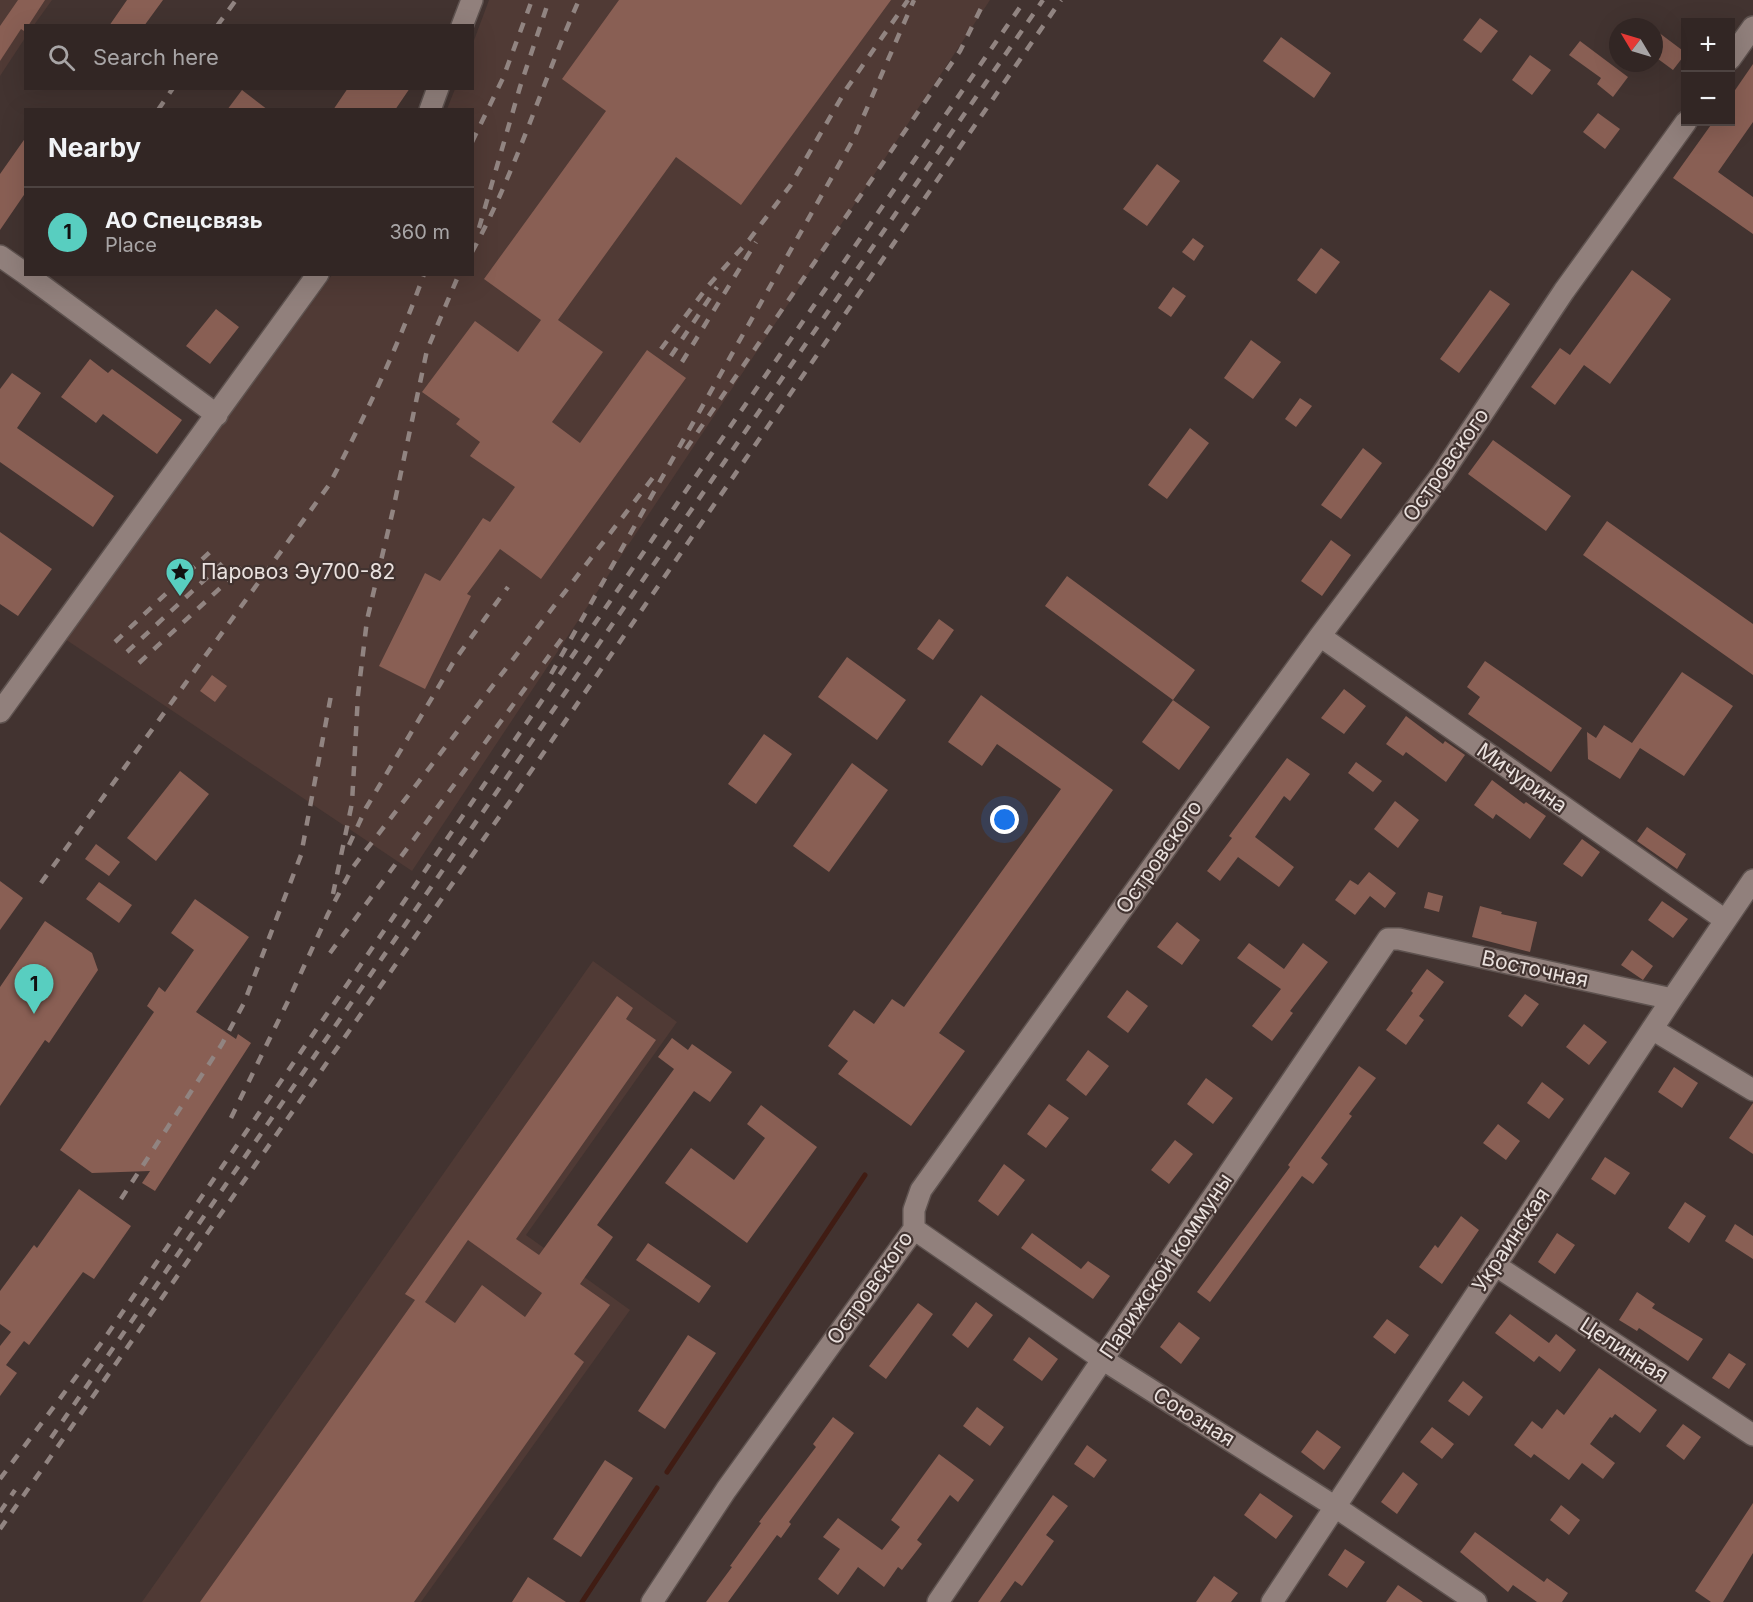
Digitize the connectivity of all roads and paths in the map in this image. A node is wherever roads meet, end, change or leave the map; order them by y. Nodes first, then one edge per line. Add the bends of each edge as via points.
1 (472, 0) edge
2 (463, 24) edge
3 (1753, 27) edge
4 (1735, 53) edge
5 (437, 90) edge
6 (431, 108) edge
7 (1683, 126) edge
8 (0, 256) edge
9 (24, 273) edge
10 (29, 276) edge
11 (317, 276) edge
12 (217, 415) junction
13 (1320, 636) junction
14 (0, 712) edge
15 (1753, 880) edge
16 (1725, 920) junction
17 (1399, 939) joint
18 (1672, 999) junction
19 (1652, 1029) junction
20 (1753, 1090) edge
21 (914, 1229) junction
22 (1494, 1266) junction
23 (1102, 1359) junction
24 (1753, 1435) edge
25 (1334, 1506) junction
26 (652, 1602) edge
27 (938, 1602) edge
28 (1272, 1602) edge
29 (1476, 1602) edge

1 - 2 street
3 - 4 street
5 - 6 street
7 - 13 street, Островского via 1564,291 1442,474
8 - 9 street
10 - 12 street
11 - 12 street
12 - 14 street
13 - 16 street, Мичурина
13 - 21 street, Островского via 921,1190 914,1210
15 - 16 street, Украинская
16 - 18 street, Украинская
17 - 18 street, Восточная
17 - 23 street, Парижской коммуны via 1388,939
18 - 19 street, Украинская
19 - 20 street
19 - 22 street, Украинская
21 - 23 street, Союзная
21 - 26 street, Островского via 726,1490
22 - 24 street, Целинная
22 - 25 street, Украинская
23 - 25 street, Союзная
23 - 27 street, Парижской коммуны
25 - 28 street, Украинская
25 - 29 street, Союзная

